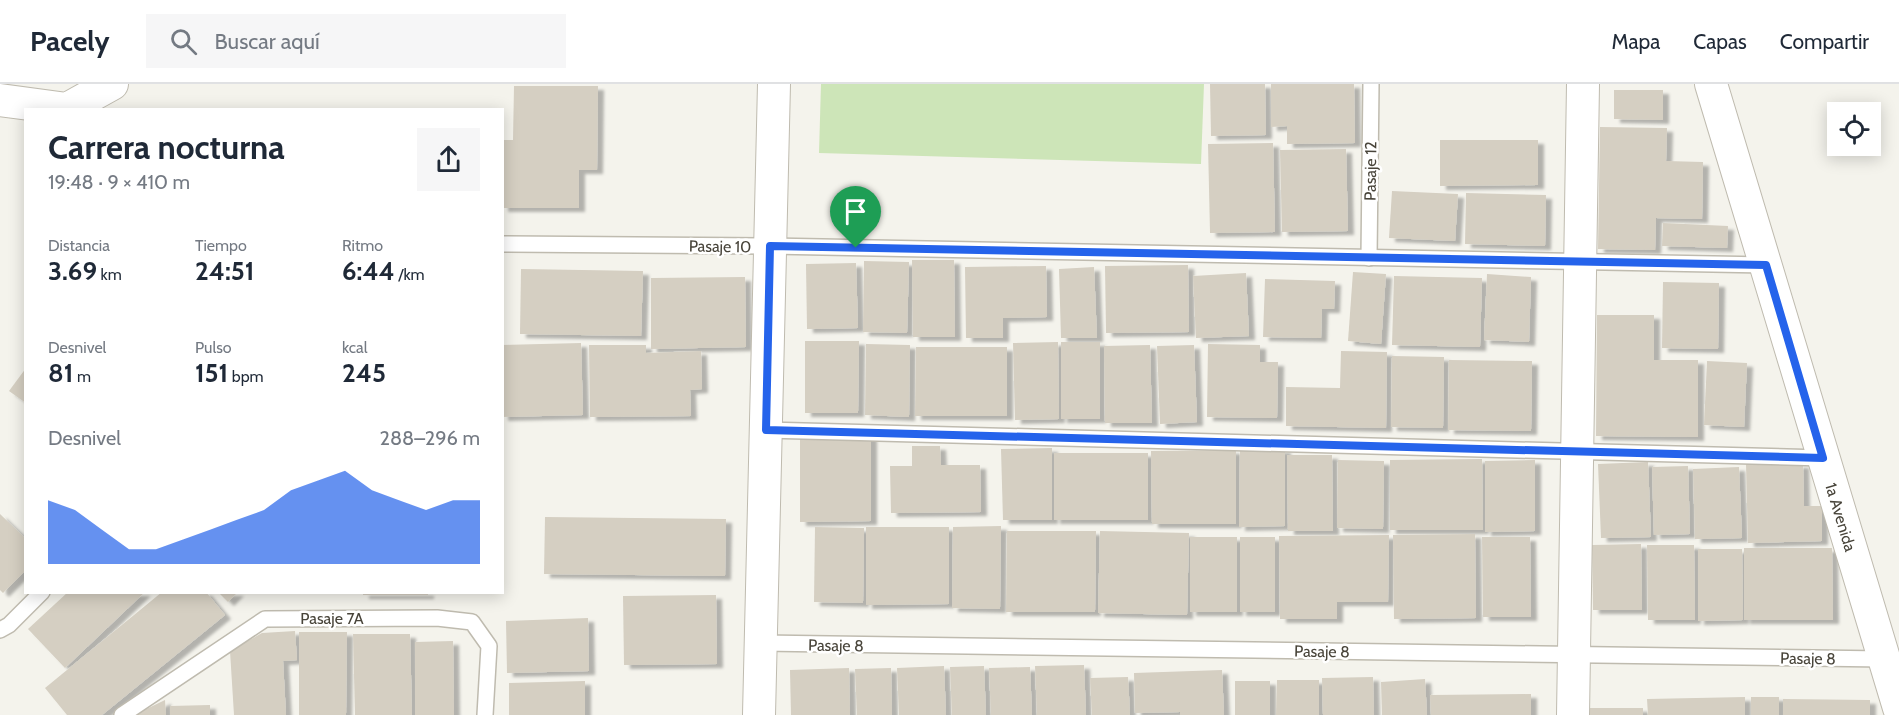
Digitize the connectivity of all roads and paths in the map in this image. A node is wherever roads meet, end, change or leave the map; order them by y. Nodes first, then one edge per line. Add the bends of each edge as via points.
1 (112, 84) edge
2 (774, 84) edge
3 (1371, 84) edge
4 (1583, 84) edge
5 (1711, 84) edge
6 (0, 100) edge
7 (60, 108) edge
8 (69, 108) edge
9 (504, 244) edge
10 (770, 246) junction
11 (1369, 258) junction
12 (1580, 262) junction
13 (1766, 265) junction
14 (766, 430) junction
15 (1577, 451) junction
16 (1823, 458) junction
17 (40, 594) edge
18 (0, 630) edge
19 (760, 644) junction
20 (1574, 654) junction
21 (1884, 659) junction
22 (1899, 708) edge
23 (122, 715) edge
24 (485, 715) edge
25 (759, 715) edge
26 (1573, 715) edge

1 - 8 street
2 - 10 street
3 - 11 lane, Pasaje 12
4 - 12 street
5 - 13 street, 1a Avenida
6 - 7 street
9 - 10 lane, Pasaje 10
10 - 11 lane, Pasaje 10
10 - 14 street
11 - 12 lane, Pasaje 10
12 - 13 lane, Pasaje 10
12 - 15 street
13 - 16 street, 1a Avenida
14 - 15 lane
14 - 19 street
15 - 16 lane
15 - 20 street
16 - 21 street, 1a Avenida
17 - 18 lane
19 - 20 lane, Pasaje 8
19 - 25 street
20 - 21 lane, Pasaje 8
20 - 26 street
21 - 22 street, 1a Avenida
23 - 24 lane, Pasaje 7A via 265,619 438,618 472,622 489,646

